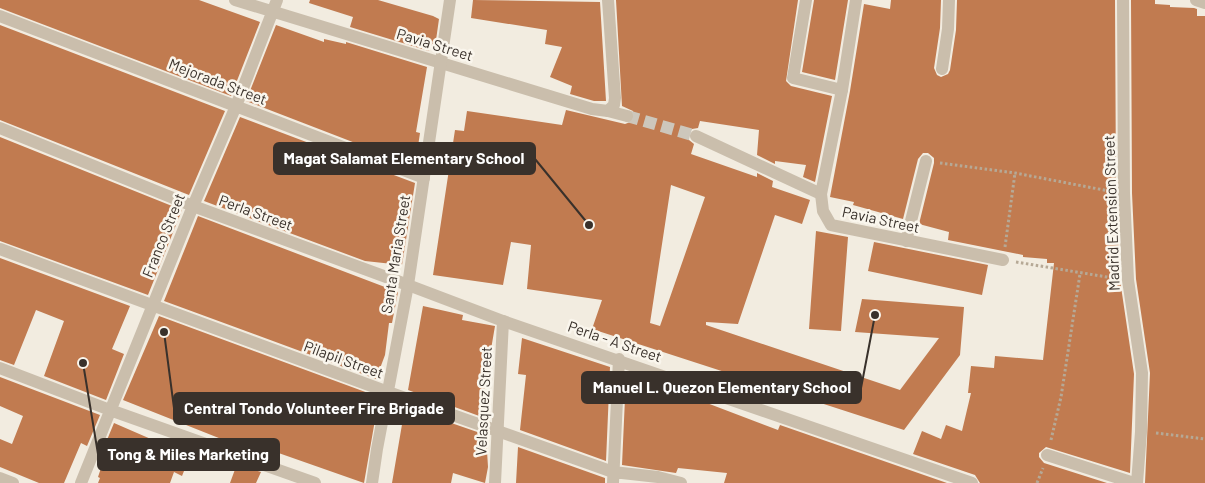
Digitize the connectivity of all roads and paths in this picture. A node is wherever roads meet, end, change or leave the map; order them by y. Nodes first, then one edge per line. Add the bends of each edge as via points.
1 (235, 0) edge
2 (450, 0) edge
3 (608, 0) edge
4 (806, 0) edge
5 (856, 0) edge
6 (949, 0) edge
7 (1123, 0) edge
8 (1196, 0) edge
9 (1205, 4) edge
10 (275, 6) edge
11 (0, 16) edge
12 (441, 63) junction
13 (942, 69) dead end
14 (842, 90) junction
15 (236, 106) junction
16 (608, 111) junction
17 (627, 116) tunnel mouth
18 (0, 128) edge
19 (696, 136) tunnel mouth
20 (926, 161) joint
21 (1015, 173) junction
22 (424, 178) junction
23 (1124, 193) junction
24 (821, 194) junction
25 (193, 206) junction
26 (906, 241) junction
27 (0, 249) edge
28 (1003, 260) junction
29 (1080, 274) junction
30 (1128, 280) junction
31 (408, 285) junction
32 (152, 306) junction
33 (503, 321) junction
34 (620, 359) junction
35 (0, 368) edge
36 (388, 392) junction
37 (110, 410) junction
38 (497, 432) junction
39 (1141, 432) junction
40 (1205, 439) edge
41 (1047, 455) junction
42 (0, 478) edge
43 (613, 478) edge
44 (13, 483) edge
45 (81, 483) edge
46 (315, 483) edge
47 (372, 483) edge
48 (495, 483) edge
49 (681, 483) edge
50 (972, 483) edge
51 (1037, 483) edge
52 (1135, 483) edge

1 - 10 street, Pavia Street
2 - 12 street, Santa Maria Street
3 - 16 street via 615,98
4 - 14 street via 793,78
5 - 14 street
6 - 13 street
7 - 23 street, Madrid Extension Street
8 - 9 street
10 - 12 street, Pavia Street
10 - 15 street, Franco Street
11 - 15 street, Mejorada Street
12 - 16 street, Pavia Street
12 - 22 street, Santa Maria Street
14 - 24 street
15 - 22 street, Mejorada Street
15 - 25 street, Franco Street
16 - 17 street, Pavia Street
18 - 25 street, Perla Street
19 - 24 street
20 - 21 path
20 - 26 street
21 - 23 path
21 - 28 path
22 - 31 street, Santa Maria Street
23 - 30 street, Madrid Extension Street
24 - 26 street, Pavia Street via 823,211 831,224
25 - 31 street, Perla Street
25 - 32 street, Franco Street
26 - 28 street, Pavia Street
27 - 32 street, Pilapil Street
28 - 29 path
29 - 30 path
29 - 41 path via 1061,397
30 - 39 street, Madrid Extension Street via 1142,373
31 - 33 street, Perla Street
31 - 36 street, Santa Maria Street
32 - 36 street, Pilapil Street
32 - 37 street, Franco Street
33 - 34 street, Perla - A Street
33 - 38 street, Velasquez Street
34 - 43 street
34 - 50 street, Perla - A Street
35 - 37 street
36 - 38 street, Pilapil Street
36 - 47 street, Santa Maria Street
37 - 45 street, Franco Street
37 - 46 street
38 - 43 street, Pilapil Street
38 - 48 street, Velasquez Street
39 - 40 path
39 - 52 street, Madrid Extension Street
41 - 51 path
41 - 52 street
42 - 44 street
43 - 49 street, Pilapil Street via 658,477

